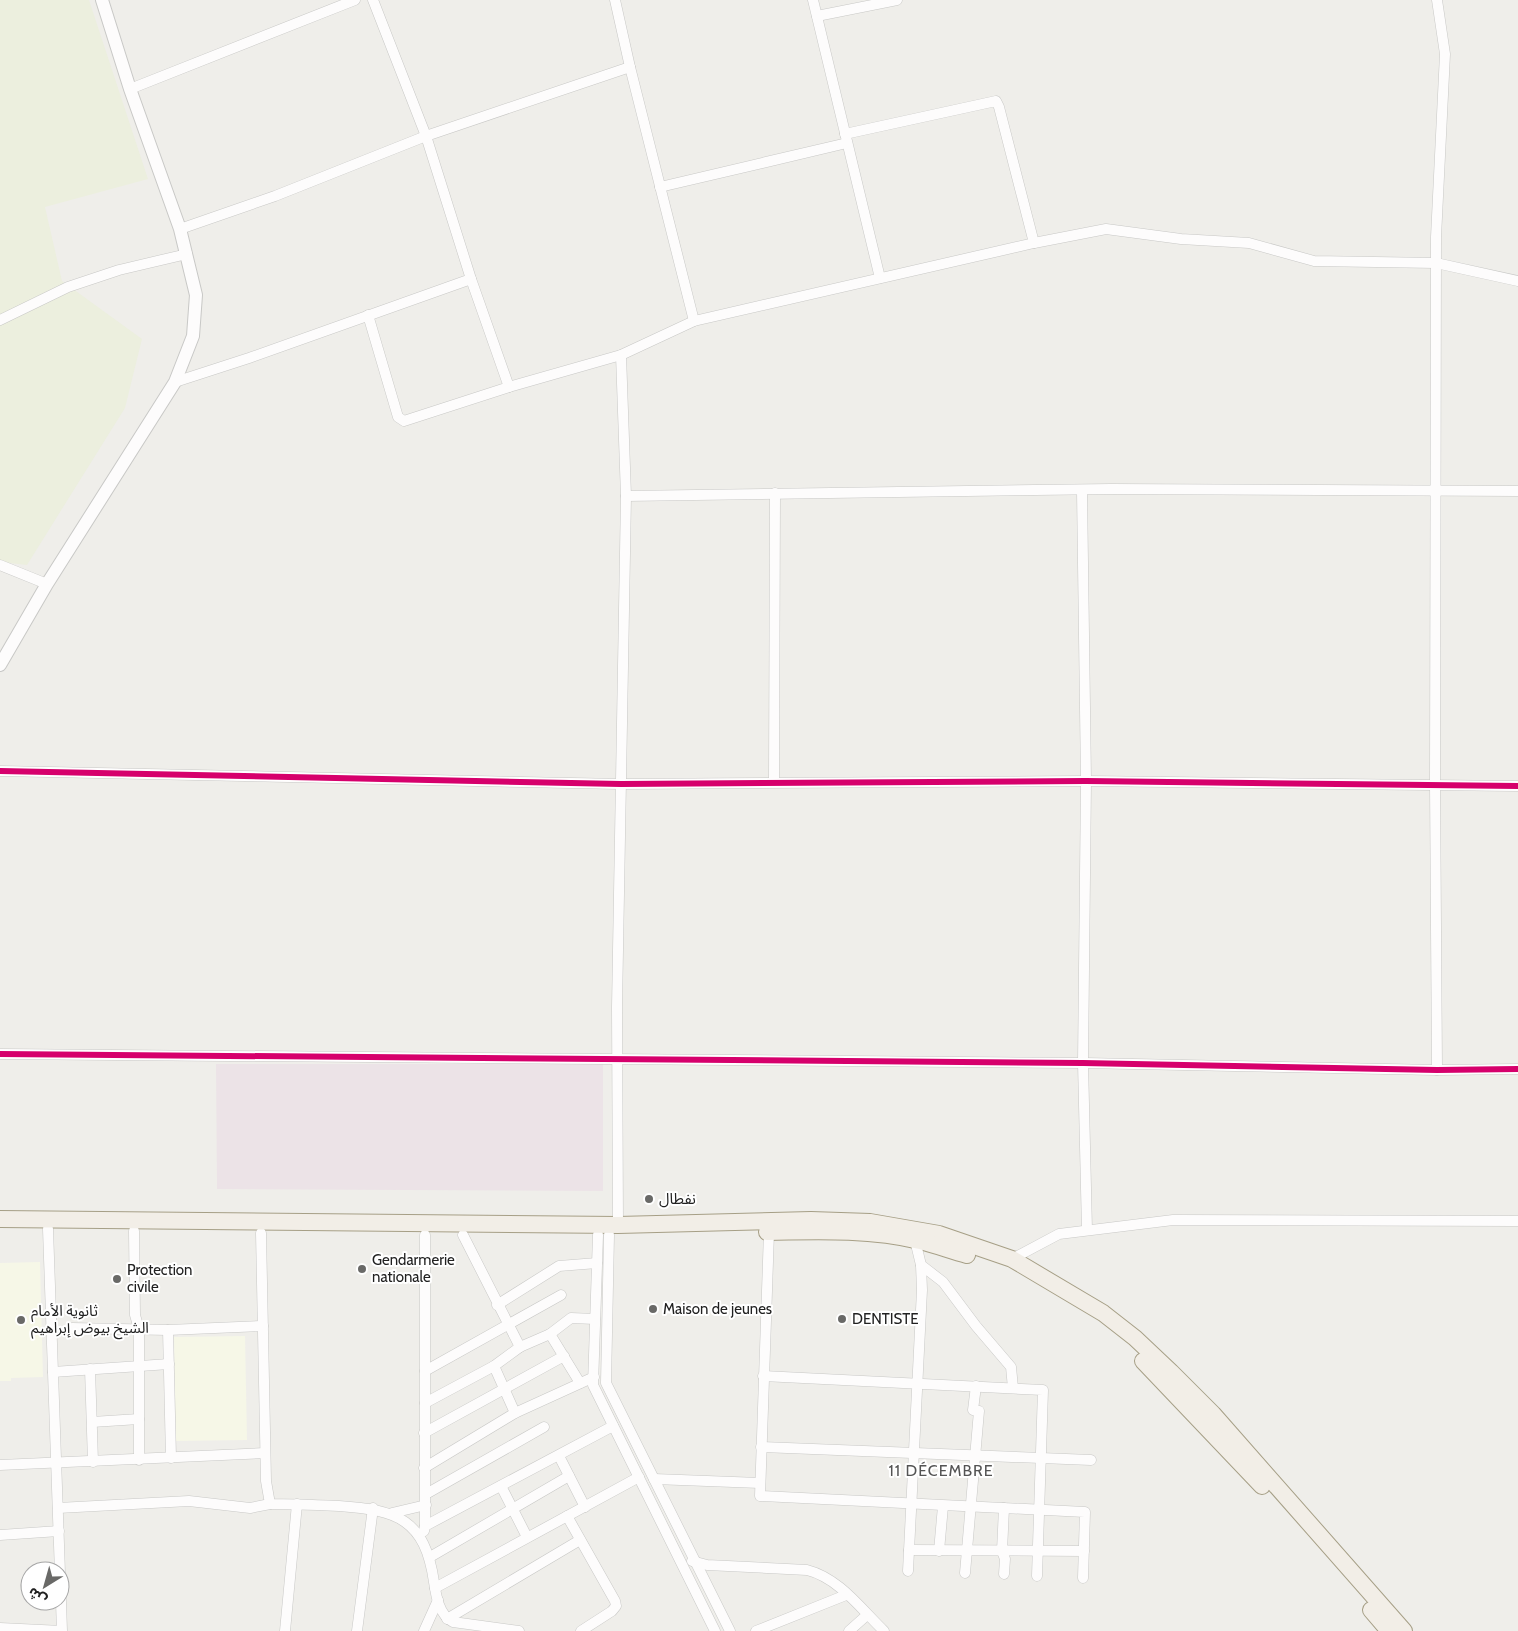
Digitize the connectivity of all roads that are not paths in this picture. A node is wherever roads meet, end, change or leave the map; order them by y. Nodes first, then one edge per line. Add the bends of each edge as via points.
1 (102, 0) edge
2 (355, 0) edge
3 (373, 0) edge
4 (615, 0) edge
5 (813, 0) edge
6 (897, 0) edge
7 (1437, 0) edge
8 (817, 16) junction
9 (630, 67) junction
10 (130, 89) junction
11 (426, 136) junction
12 (846, 138) junction
13 (660, 187) junction
14 (180, 229) junction
15 (1034, 243) junction
16 (187, 254) junction
17 (1436, 263) junction
18 (880, 278) junction
19 (471, 279) junction
20 (1518, 281) edge
21 (368, 314) junction
22 (0, 320) edge
23 (694, 321) junction
24 (621, 354) junction
25 (175, 382) junction
26 (509, 387) junction
27 (1082, 490) junction
28 (1436, 491) junction
29 (1518, 491) edge
30 (775, 493) junction
31 (626, 496) junction
32 (0, 565) edge
33 (47, 584) junction
34 (0, 665) edge
35 (0, 771) edge
36 (1086, 781) junction
37 (774, 782) junction
38 (621, 784) junction
39 (1435, 784) junction
40 (1518, 786) edge
41 (0, 1054) edge
42 (617, 1059) junction
43 (1083, 1063) junction
44 (1518, 1069) edge
45 (1437, 1070) junction
46 (0, 1219) edge
47 (1518, 1220) edge
48 (0, 1228) edge
49 (48, 1229) junction
50 (1087, 1230) junction
51 (134, 1231) junction
52 (608, 1232) junction
53 (769, 1232) junction
54 (261, 1233) junction
55 (425, 1235) junction
56 (463, 1235) junction
57 (916, 1240) junction
58 (989, 1256) junction
59 (1012, 1259) junction
60 (597, 1263) junction
61 (921, 1265) junction
62 (561, 1295) dead end
63 (497, 1305) junction
64 (595, 1319) junction
65 (263, 1326) junction
66 (508, 1326) junction
67 (72, 1328) dead end
68 (139, 1329) junction
69 (168, 1330) junction
70 (550, 1334) junction
71 (520, 1347) junction
72 (564, 1356) junction
73 (169, 1364) junction
74 (139, 1366) junction
75 (494, 1366) junction
76 (90, 1369) junction
77 (425, 1370) junction
78 (53, 1372) junction
79 (763, 1376) junction
80 (1167, 1376) junction
81 (594, 1377) junction
82 (580, 1383) junction
83 (916, 1383) junction
84 (976, 1386) junction
85 (1013, 1388) junction
86 (504, 1389) junction
87 (424, 1403) junction
88 (515, 1414) junction
89 (139, 1419) junction
90 (92, 1422) junction
91 (614, 1426) junction
92 (544, 1427) dead end
93 (424, 1434) junction
94 (761, 1447) junction
95 (913, 1452) junction
96 (265, 1453) junction
97 (975, 1454) junction
98 (559, 1456) junction
99 (1243, 1457) junction
100 (171, 1458) junction
101 (1039, 1458) junction
102 (139, 1460) junction
103 (1091, 1460) dead end
104 (93, 1462) junction
105 (56, 1464) junction
106 (0, 1465) edge
107 (424, 1468) junction
108 (569, 1476) junction
109 (639, 1477) junction
110 (654, 1479) junction
111 (760, 1483) junction
112 (501, 1486) junction
113 (426, 1494) junction
114 (270, 1504) junction
115 (297, 1504) junction
116 (911, 1504) junction
117 (426, 1505) junction
118 (585, 1506) junction
119 (943, 1506) junction
120 (971, 1507) junction
121 (58, 1508) junction
122 (372, 1508) junction
123 (513, 1508) junction
124 (1004, 1508) junction
125 (1038, 1509) junction
126 (392, 1513) junction
127 (567, 1516) junction
128 (425, 1526) junction
129 (58, 1531) junction
130 (0, 1535) edge
131 (527, 1537) junction
132 (422, 1540) junction
133 (580, 1540) junction
134 (909, 1550) junction
135 (1038, 1550) junction
136 (939, 1551) junction
137 (968, 1551) junction
138 (1002, 1551) junction
139 (1084, 1551) junction
140 (430, 1557) junction
141 (689, 1561) junction
142 (908, 1571) dead end
143 (965, 1573) dead end
144 (1004, 1574) dead end
145 (1037, 1576) dead end
146 (1084, 1578) dead end
147 (435, 1588) junction
148 (846, 1594) junction
149 (438, 1600) junction
150 (867, 1615) junction
151 (447, 1619) junction
152 (0, 1628) edge
153 (35, 1630) edge
154 (284, 1631) edge
155 (357, 1631) edge
156 (424, 1631) edge
157 (519, 1631) edge
158 (581, 1631) edge
159 (715, 1631) edge
160 (730, 1631) edge
161 (756, 1631) edge
162 (849, 1631) edge
163 (884, 1631) edge
164 (1389, 1631) edge
165 (1404, 1631) edge

1 - 10 street
2 - 10 street
3 - 11 street
4 - 9 street
5 - 8 street
6 - 8 street
7 - 17 street via 1445,54
8 - 12 street
9 - 11 street
9 - 13 street
10 - 14 street
11 - 14 street via 275,196
11 - 19 street
12 - 13 street
12 - 15 street via 996,101
12 - 18 street
13 - 23 street
14 - 16 street
15 - 17 street via 1106,229 1180,239 1249,243 1314,261
15 - 18 street
16 - 22 street via 76,284
16 - 25 street via 196,295 193,336
17 - 20 street
17 - 28 street
18 - 23 street
19 - 21 street
19 - 26 street
21 - 25 street
21 - 26 street via 401,420
23 - 24 street
24 - 26 street
24 - 31 street
25 - 33 street
27 - 28 street
27 - 30 street
27 - 36 street
28 - 29 street
28 - 39 street
30 - 31 street
30 - 37 street
31 - 38 street
32 - 33 street
33 - 34 street
35 - 38 street
36 - 37 street
36 - 39 street
36 - 43 street
37 - 38 street
38 - 42 street
39 - 40 street
39 - 45 street
41 - 42 street
42 - 43 street
42 - 52 street
43 - 45 street
43 - 50 street
44 - 45 street
46 - 52 main road
47 - 50 street via 1173,1220
48 - 49 main road
49 - 51 main road
49 - 78 street
50 - 59 street via 1059,1234
51 - 54 main road
51 - 68 street via 135,1315
52 - 53 main road
52 - 56 main road
52 - 58 main road via 811,1220 870,1222 938,1234
52 - 60 street
52 - 110 street via 606,1383
53 - 57 main road via 835,1231
53 - 79 street
54 - 55 main road
54 - 65 street
55 - 56 main road
55 - 77 street
56 - 63 street
57 - 58 main road
57 - 61 street
58 - 59 main road
58 - 80 main road via 1085,1312
59 - 80 main road via 1103,1312
60 - 63 street via 559,1266
60 - 64 street
61 - 83 street
61 - 85 street via 943,1282 1011,1367
62 - 66 street
63 - 66 street
64 - 70 street via 570,1318
64 - 81 street
65 - 69 street
65 - 96 street
66 - 71 street
66 - 77 street
67 - 68 street
68 - 69 street
68 - 74 street
69 - 73 street
70 - 71 street
70 - 72 street
71 - 75 street
72 - 82 street
72 - 86 street
73 - 74 street
73 - 100 street
74 - 76 street
74 - 89 street
75 - 86 street
75 - 87 street
76 - 78 street
76 - 90 street
77 - 87 street
78 - 105 street
79 - 83 street
79 - 94 street
80 - 99 main road
81 - 82 street
81 - 91 street via 593,1385
82 - 88 street
83 - 84 street
83 - 95 street
84 - 85 street
84 - 97 street via 973,1410 979,1411
85 - 101 street via 1042,1390
86 - 88 street
86 - 93 street
87 - 93 street
88 - 107 street
89 - 90 street
89 - 102 street
90 - 104 street
91 - 98 street
91 - 109 street
92 - 113 street
93 - 107 street
94 - 95 street
94 - 111 street
95 - 97 street
95 - 116 street
96 - 100 street
96 - 114 street
97 - 101 street
97 - 120 street
98 - 108 street
98 - 112 street
99 - 164 main road
99 - 165 main road
100 - 102 street
101 - 103 street
101 - 125 street
102 - 104 street
104 - 105 street
105 - 106 street
105 - 121 street
107 - 113 street
108 - 118 street
108 - 123 street
109 - 118 street
109 - 141 street
110 - 111 street
110 - 141 street
111 - 116 street via 760,1496
112 - 123 street
112 - 128 street
113 - 117 street
114 - 115 street
114 - 121 street via 250,1508 189,1501
115 - 122 street
115 - 154 street
116 - 119 street
116 - 134 street
117 - 126 street
117 - 128 street
118 - 127 street
119 - 120 street
119 - 136 street
120 - 124 street
120 - 137 street
121 - 129 street
122 - 126 street
122 - 155 street
123 - 131 street
123 - 140 street
124 - 125 street
124 - 138 street
125 - 135 street
125 - 139 street via 1085,1512
126 - 132 street
127 - 131 street
127 - 133 street
128 - 132 street
129 - 130 street
129 - 153 street via 62,1631
131 - 147 street
132 - 140 street
133 - 151 street
133 - 158 street via 616,1606
134 - 136 street
134 - 142 street
135 - 138 street
135 - 139 street
135 - 145 street
136 - 137 street
137 - 138 street
137 - 143 street
138 - 144 street
139 - 146 street
140 - 147 street
141 - 148 street via 707,1565 807,1570 821,1573
141 - 159 street
141 - 160 street
147 - 149 street
148 - 150 street
148 - 161 street
149 - 151 street
149 - 156 street
150 - 162 street
150 - 163 street
151 - 157 street
152 - 153 street

